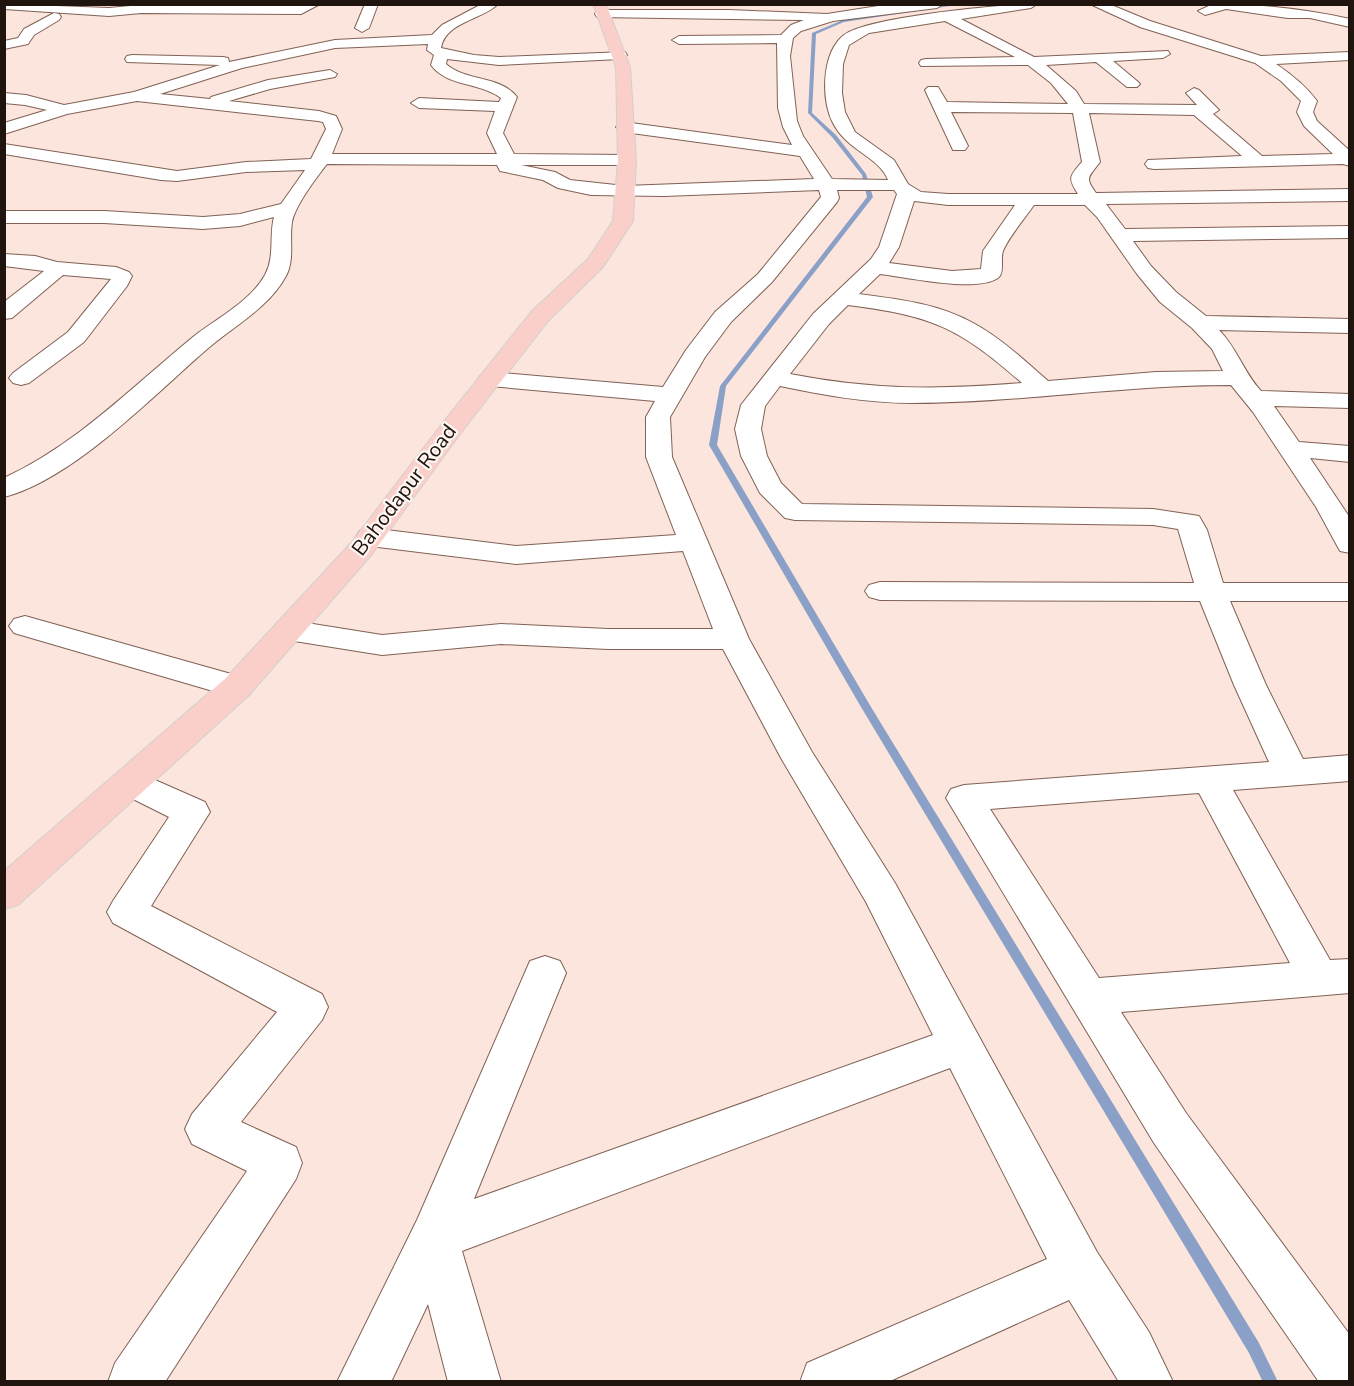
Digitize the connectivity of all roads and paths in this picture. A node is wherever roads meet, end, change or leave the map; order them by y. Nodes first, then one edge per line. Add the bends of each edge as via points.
1 (314, 4) edge
2 (372, 4) edge
3 (492, 4) edge
4 (714, 4) edge
5 (860, 4) edge
6 (1031, 4) edge
7 (1096, 4) edge
8 (4, 5) edge
9 (151, 7) edge
10 (600, 9) edge
11 (183, 10) junction
12 (886, 10) junction
13 (942, 11) edge
14 (1205, 11) dead end
15 (729, 14) junction
16 (32, 16) dead end
17 (54, 17) junction
18 (830, 17) junction
19 (166, 21) junction
20 (221, 23) dead end
21 (1350, 23) edge
22 (876, 27) junction
23 (991, 33) junction
24 (906, 38) dead end
25 (786, 39) junction
26 (442, 40) junction
27 (679, 40) dead end
28 (4, 45) edge
29 (4, 52) edge
30 (29, 52) dead end
31 (1162, 54) dead end
32 (620, 55) junction
33 (1350, 56) edge
34 (237, 57) junction
35 (1100, 58) junction
36 (132, 59) dead end
37 (1260, 60) junction
38 (1032, 61) junction
39 (999, 62) junction
40 (926, 63) dead end
41 (330, 74) dead end
42 (1049, 75) junction
43 (1194, 93) dead end
44 (1167, 95) dead end
45 (137, 96) junction
46 (4, 98) edge
47 (321, 100) dead end
48 (207, 104) junction
49 (419, 104) dead end
50 (507, 107) junction
51 (941, 107) junction
52 (64, 110) junction
53 (1080, 110) junction
54 (1137, 110) junction
55 (1181, 111) junction
56 (1199, 111) junction
57 (301, 114) junction
58 (624, 127) junction
59 (4, 129) edge
60 (959, 146) dead end
61 (4, 149) edge
62 (805, 152) junction
63 (507, 159) junction
64 (627, 160) junction
65 (1348, 160) edge
66 (319, 162) junction
67 (1259, 162) junction
68 (1154, 164) dead end
69 (836, 185) junction
70 (896, 188) junction
71 (625, 190) junction
72 (1328, 194) junction
73 (1350, 195) edge
74 (1028, 200) junction
75 (1091, 200) junction
76 (288, 208) junction
77 (1350, 213) edge
78 (4, 217) edge
79 (1350, 232) edge
80 (1238, 233) junction
81 (1119, 235) junction
82 (1223, 253) dead end
83 (4, 260) edge
84 (875, 267) junction
85 (56, 268) junction
86 (842, 298) junction
87 (4, 313) edge
88 (1200, 323) junction
89 (1350, 326) edge
90 (21, 378) dead end
91 (775, 378) junction
92 (1238, 378) junction
93 (490, 379) junction
94 (1041, 387) junction
95 (671, 395) junction
96 (1254, 398) junction
97 (1350, 401) edge
98 (1290, 449) junction
99 (1350, 454) edge
100 (4, 489) edge
101 (370, 537) junction
102 (694, 542) junction
103 (1350, 545) edge
104 (880, 591) dead end
105 (1211, 591) junction
106 (1350, 592) edge
107 (25, 626) dead end
108 (288, 630) junction
109 (733, 639) junction
110 (237, 687) junction
111 (1350, 768) edge
112 (1291, 771) junction
113 (1209, 778) junction
114 (130, 782) junction
115 (4, 894) edge
116 (545, 973) dead end
117 (1334, 978) edge
118 (1088, 997) junction
119 (960, 1045) junction
120 (434, 1237) junction
121 (1079, 1270) junction
122 (1350, 1380) edge
123 (134, 1382) edge
124 (363, 1382) edge
125 (475, 1382) edge
126 (826, 1382) edge
127 (1147, 1382) edge

1 - 11 street via 301,10
2 - 26 street via 357,28
3 - 26 street
4 - 15 street
5 - 12 street
6 - 13 street
7 - 37 street via 1145,24
8 - 9 street via 109,12
9 - 11 street
10 - 15 street
10 - 32 main road, Bahodapur Road
11 - 19 street
12 - 13 street
12 - 18 street
13 - 22 street
13 - 23 street
14 - 21 street via 1225,5 1310,14
15 - 18 street
16 - 17 street
17 - 19 street
17 - 28 street via 28,33 23,41
18 - 25 street via 794,30
19 - 20 street
22 - 24 street
22 - 70 street via 855,33 841,45 836,56 834,105 847,130 892,169
23 - 38 street
23 - 39 street via 963,42
25 - 27 street
25 - 62 street via 783,50 790,126
26 - 32 street via 496,61
26 - 34 street via 335,44
26 - 50 street via 438,65 473,83 506,93
29 - 30 street
31 - 35 street
32 - 58 main road, Bahodapur Road
33 - 37 street
34 - 36 street
34 - 45 street
35 - 38 street
35 - 54 street via 1126,86
37 - 65 street via 1302,93 1309,101 1305,112 1310,123
38 - 39 street
38 - 42 street
39 - 40 street
41 - 48 street via 246,90
42 - 51 street via 929,78
42 - 53 street
43 - 56 street via 1211,108
44 - 55 street
45 - 48 street
45 - 52 street
46 - 52 street
47 - 57 street
48 - 57 street
49 - 50 street
50 - 63 street via 495,133
51 - 53 street
51 - 60 street
52 - 59 street
53 - 54 street
53 - 75 street via 1085,149 1091,162 1079,182
54 - 55 street
55 - 56 street
56 - 67 street
57 - 66 street via 330,120 334,129
58 - 62 street
58 - 64 main road, Bahodapur Road
61 - 66 street via 161,176
62 - 69 street
63 - 64 street
63 - 66 street
63 - 71 street via 506,167 549,176 573,188
64 - 71 main road, Bahodapur Road
65 - 67 street
66 - 76 street
67 - 68 street
69 - 70 street
69 - 71 street
69 - 95 street via 814,220 765,278 723,317 694,355
70 - 74 street via 927,198
70 - 84 street via 889,247
71 - 93 main road, Bahodapur Road via 622,221 596,263 540,316
72 - 73 street
72 - 75 street
72 - 77 street
74 - 75 street
74 - 84 street via 993,251 991,273 982,277
75 - 81 street
76 - 78 street via 203,224 104,217
76 - 100 street via 276,277 261,294 61,461
79 - 80 street
80 - 81 street
80 - 82 street via 1250,250
81 - 88 street via 1147,258 1168,297
83 - 85 street
84 - 86 street
85 - 87 street
85 - 90 street via 122,276 76,337
86 - 91 street
86 - 94 street via 905,306 956,323 983,339
88 - 89 street
88 - 92 street via 1222,346
91 - 94 street via 825,388 909,396
91 - 105 street via 753,405 748,429 754,456 770,487 795,512 1177,519 1189,522 1193,530
92 - 94 street via 1189,377
92 - 96 street
93 - 95 street
93 - 101 main road, Bahodapur Road
95 - 102 street via 658,417 659,457
96 - 97 street
96 - 98 street
98 - 99 street
98 - 103 street via 1330,507
101 - 102 street via 516,555
101 - 108 main road, Bahodapur Road
102 - 109 street
104 - 105 street
105 - 106 street
105 - 112 street
107 - 110 street
108 - 109 street via 382,645 501,634
108 - 110 main road, Bahodapur Road
109 - 119 street via 798,758 881,894
110 - 114 main road, Bahodapur Road
111 - 112 street
112 - 113 street
113 - 117 street
113 - 118 street via 964,798
114 - 115 main road, Bahodapur Road
114 - 123 street via 192,812 127,912 308,1007 208,1129 279,1163
116 - 120 street
117 - 118 street
118 - 122 street via 1170,1128
119 - 120 street
119 - 121 street
120 - 124 street
120 - 125 street
121 - 126 street
121 - 127 street

